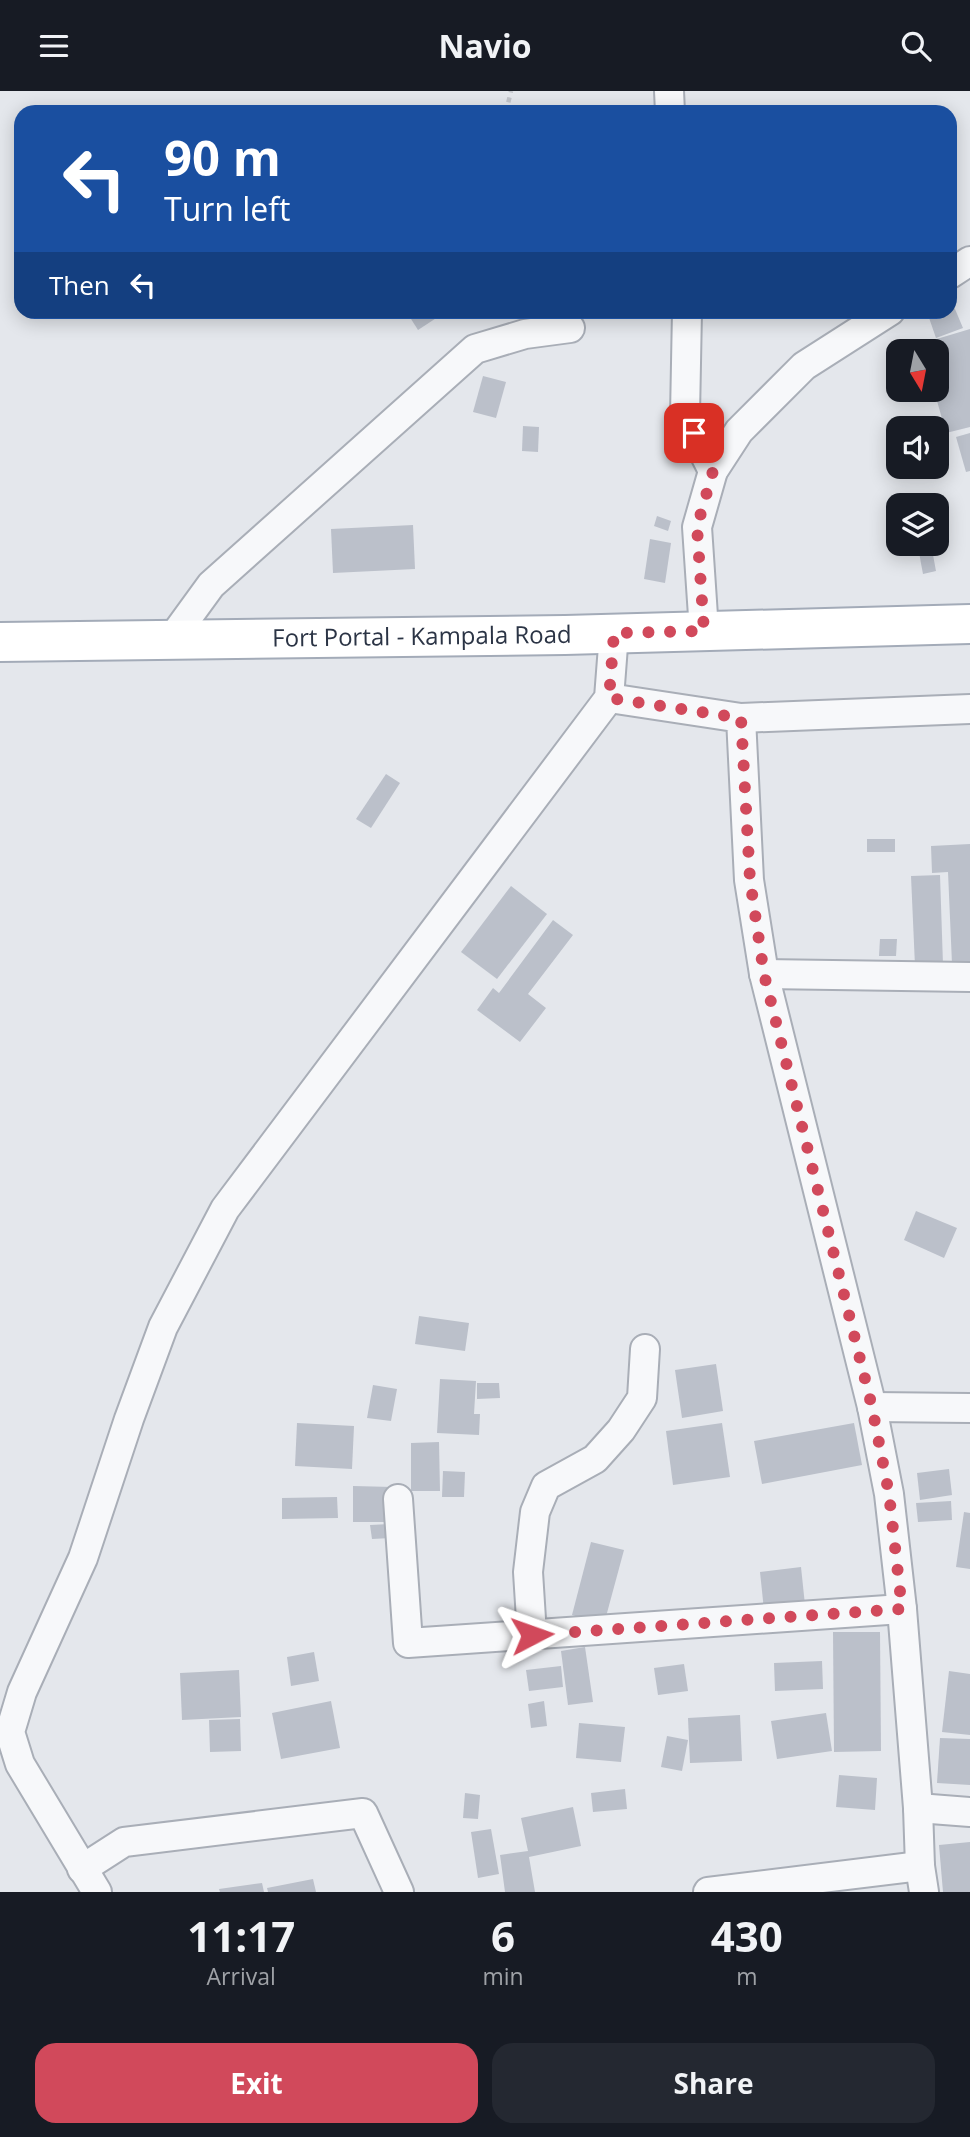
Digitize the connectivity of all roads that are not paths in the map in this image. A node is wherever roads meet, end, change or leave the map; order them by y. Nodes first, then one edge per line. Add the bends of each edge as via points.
1 (687, 319) edge
2 (877, 319) edge
3 (570, 328) dead end
4 (713, 471) junction
5 (970, 624) edge
6 (704, 631) junction
7 (614, 633) junction
8 (171, 640) junction
9 (0, 642) edge
10 (609, 698) junction
11 (970, 709) edge
12 (741, 718) junction
13 (764, 974) junction
14 (970, 977) edge
15 (645, 1349) dead end
16 (872, 1407) junction
17 (970, 1408) edge
18 (398, 1499) dead end
19 (902, 1609) junction
20 (532, 1635) junction
21 (918, 1808) junction
22 (970, 1812) edge
23 (922, 1879) edge
24 (90, 1880) edge
25 (399, 1892) edge
26 (708, 1892) edge

1 - 4 street via 685,415
2 - 4 street via 804,366 739,431
3 - 8 street via 525,334 475,349 211,585
4 - 6 street via 697,527
5 - 6 main road, Fort Portal - Kampala Road
6 - 7 main road, Fort Portal - Kampala Road
7 - 8 main road, Fort Portal - Kampala Road
7 - 10 street
8 - 9 main road, Fort Portal - Kampala Road
10 - 12 street
10 - 24 street via 225,1209 163,1327 83,1558 22,1692 10,1732 20,1764
11 - 12 street
12 - 13 street via 750,880
13 - 14 street
13 - 16 street
15 - 20 street via 642,1398 621,1430 595,1459 546,1486 535,1512 528,1573
16 - 17 street
16 - 19 street via 889,1494
18 - 20 street via 408,1643
19 - 20 street
19 - 21 street
21 - 22 street
21 - 23 street
23 - 26 street
24 - 25 street via 124,1842 363,1813

